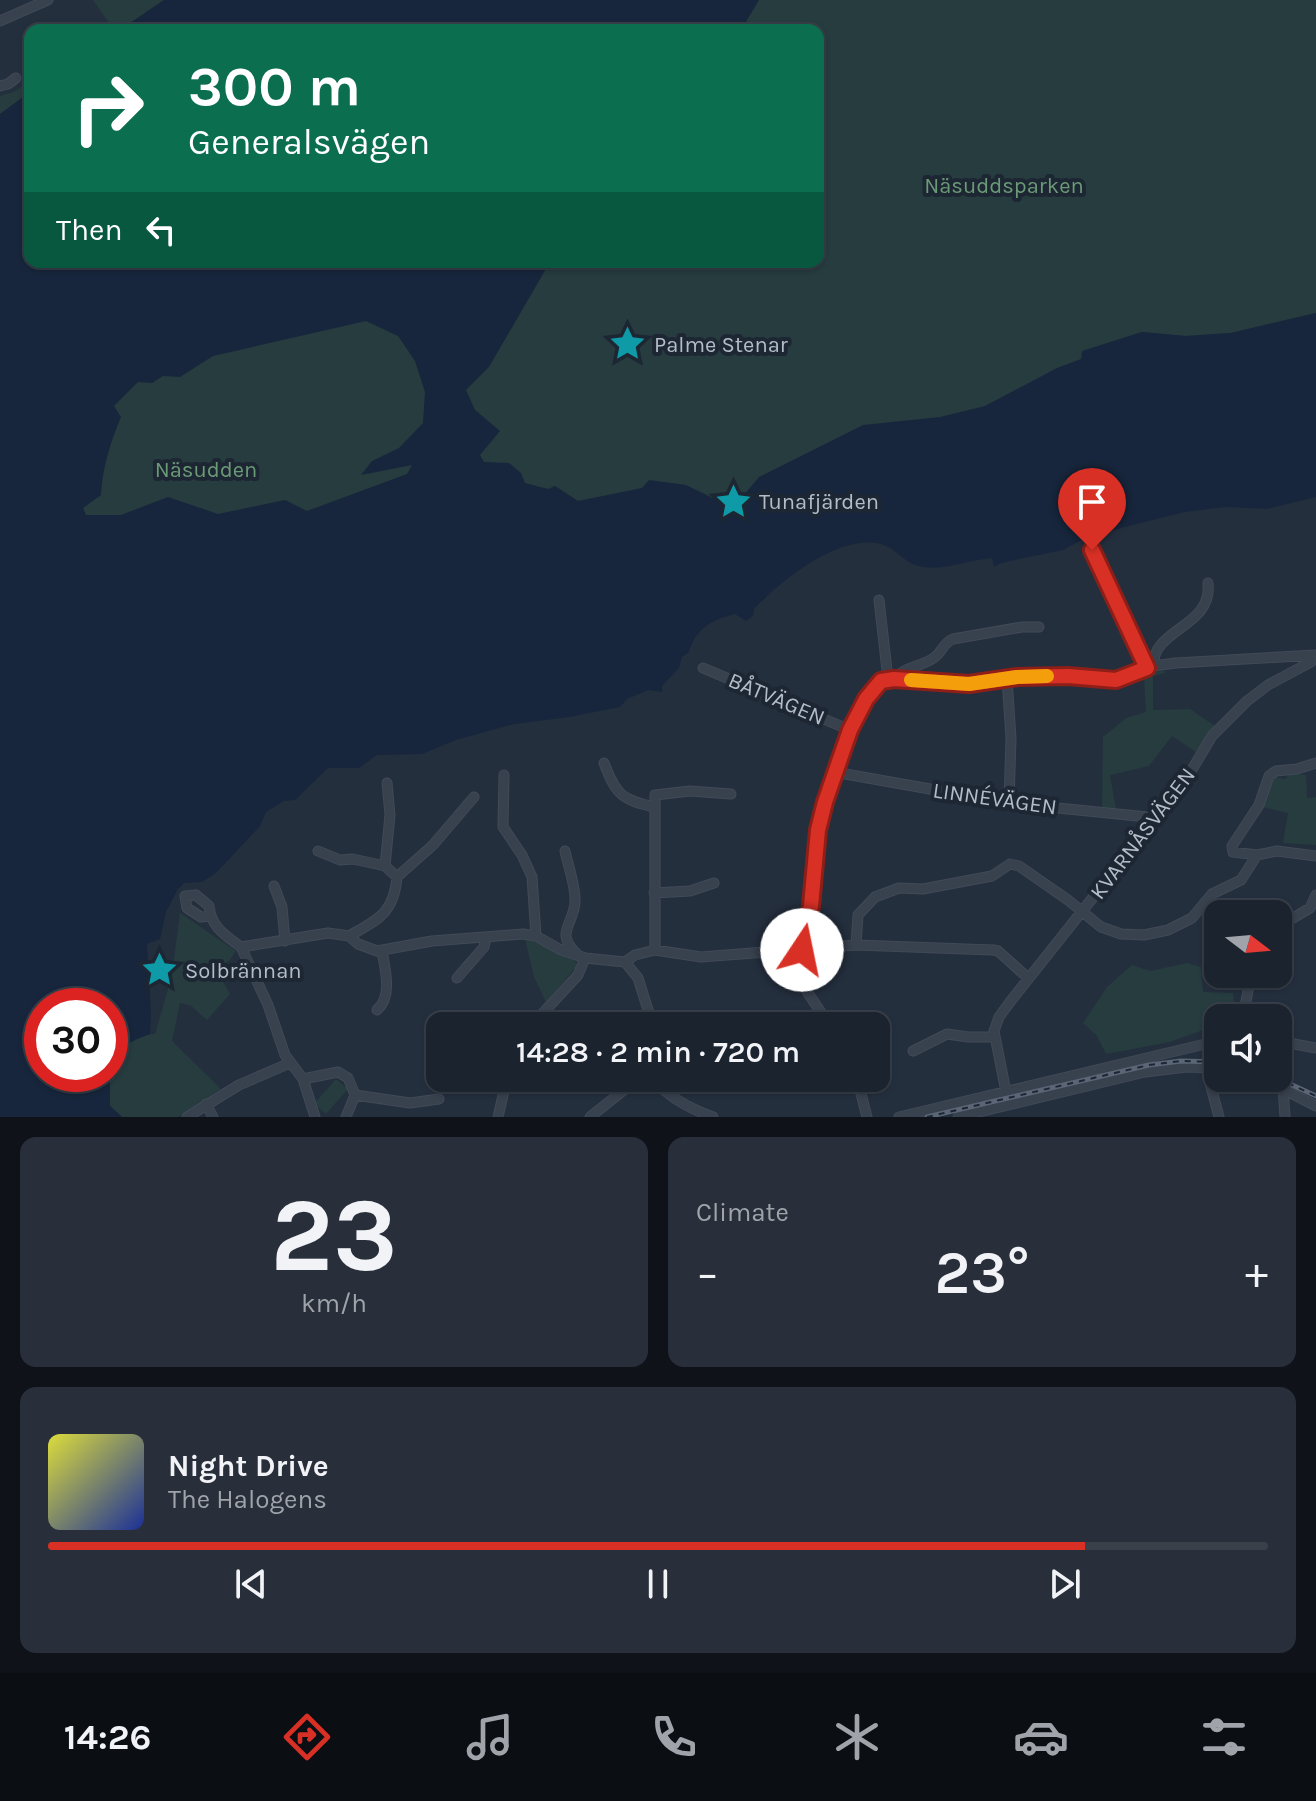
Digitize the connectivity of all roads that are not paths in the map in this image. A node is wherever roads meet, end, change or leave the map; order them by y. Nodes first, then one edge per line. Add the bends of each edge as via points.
1 (48, 0) edge
2 (0, 21) edge
3 (16, 78) dead end
4 (0, 86) edge
5 (1092, 550) dead end
6 (1208, 583) dead end
7 (879, 600) dead end
8 (1039, 627) dead end
9 (1316, 655) edge
10 (1150, 667) junction
11 (703, 668) dead end
12 (1007, 678) junction
13 (891, 679) junction
14 (850, 730) junction
15 (604, 763) dead end
16 (1316, 763) edge
17 (834, 772) junction
18 (504, 775) dead end
19 (387, 783) dead end
20 (731, 794) dead end
21 (474, 797) dead end
22 (1009, 803) junction
23 (655, 807) junction
24 (1157, 818) junction
25 (318, 851) dead end
26 (565, 851) dead end
27 (1257, 855) junction
28 (1316, 856) edge
29 (385, 866) junction
30 (397, 877) junction
31 (714, 883) dead end
32 (274, 886) dead end
33 (654, 893) junction
34 (1316, 895) edge
35 (1082, 911) junction
36 (210, 916) dead end
37 (1292, 919) edge
38 (349, 936) junction
39 (536, 936) junction
40 (486, 938) junction
41 (285, 941) junction
42 (856, 945) junction
43 (241, 947) junction
44 (655, 950) junction
45 (802, 950) junction
46 (382, 951) junction
47 (582, 958) junction
48 (625, 962) junction
49 (457, 978) dead end
50 (1028, 978) junction
51 (377, 1010) dead end
52 (544, 1012) edge
53 (649, 1012) edge
54 (821, 1012) edge
55 (995, 1037) junction
56 (1204, 1044) edge
57 (1292, 1044) edge
58 (1316, 1048) edge
59 (913, 1051) dead end
60 (290, 1063) junction
61 (1204, 1068) edge
62 (303, 1079) junction
63 (504, 1092) edge
64 (621, 1092) edge
65 (667, 1092) edge
66 (861, 1092) edge
67 (1006, 1092) junction
68 (1212, 1092) edge
69 (1283, 1092) edge
70 (1292, 1092) edge
71 (355, 1095) junction
72 (439, 1099) dead end
73 (206, 1104) junction
74 (1316, 1106) edge
75 (187, 1117) edge
76 (213, 1117) edge
77 (315, 1117) edge
78 (346, 1117) edge
79 (498, 1117) edge
80 (590, 1117) edge
81 (713, 1117) edge
82 (867, 1117) edge
83 (899, 1117) edge
84 (958, 1117) edge
85 (1219, 1117) edge
86 (1285, 1117) edge

1 - 2 street
3 - 4 street
5 - 10 street
6 - 10 street via 1209,593 1197,615 1163,641
7 - 13 street
8 - 13 street via 953,639 938,656
9 - 10 street
9 - 24 street, KVARNÅSVÄGEN via 1229,718
10 - 12 street via 1116,680
11 - 14 street, BÅTVÄGEN
12 - 13 street via 969,684
12 - 22 street
13 - 14 street via 877,685
14 - 17 street
15 - 23 street via 622,796
16 - 27 street via 1269,776 1259,805 1232,846 1233,852
17 - 22 street, LINNÉVÄGEN
17 - 45 street via 818,830
18 - 39 street via 503,827 532,877
19 - 29 street
20 - 23 street via 655,795
21 - 30 street
22 - 24 street, LINNÉVÄGEN
23 - 33 street
24 - 35 street, KVARNÅSVÄGEN
25 - 29 street
26 - 47 street via 575,903 565,931 570,948
27 - 28 street via 1277,851
27 - 35 street via 1241,880 1212,894 1192,918 1168,930 1121,934 1101,927
29 - 30 street
30 - 38 street via 383,917
31 - 33 street
32 - 41 street
33 - 44 street
34 - 37 street via 1310,908
35 - 42 street via 1010,864 992,876 880,894 858,915
35 - 50 street, KVARNÅSVÄGEN
36 - 43 street via 218,930
38 - 41 street via 328,933
38 - 46 street via 365,948
39 - 40 street
39 - 47 street
40 - 46 street via 412,943
40 - 49 street
41 - 43 street
42 - 45 street
42 - 50 street via 998,951
43 - 60 street
44 - 45 street via 701,957
44 - 48 street
45 - 54 street via 806,990
46 - 51 street via 386,995
47 - 48 street
47 - 52 street via 578,975
48 - 53 street via 638,978
50 - 55 street, KVARNÅSVÄGEN via 999,1017
55 - 59 street via 947,1034
55 - 67 street
56 - 67 street
57 - 58 street
60 - 62 street
60 - 73 street
61 - 84 street via 1145,1072
62 - 71 street via 341,1073
62 - 77 street
63 - 79 street
64 - 80 street
65 - 81 street
66 - 82 street
67 - 83 street
68 - 85 street
69 - 86 street
70 - 74 street
71 - 72 street via 410,1103
71 - 78 street
73 - 75 street
73 - 76 street

